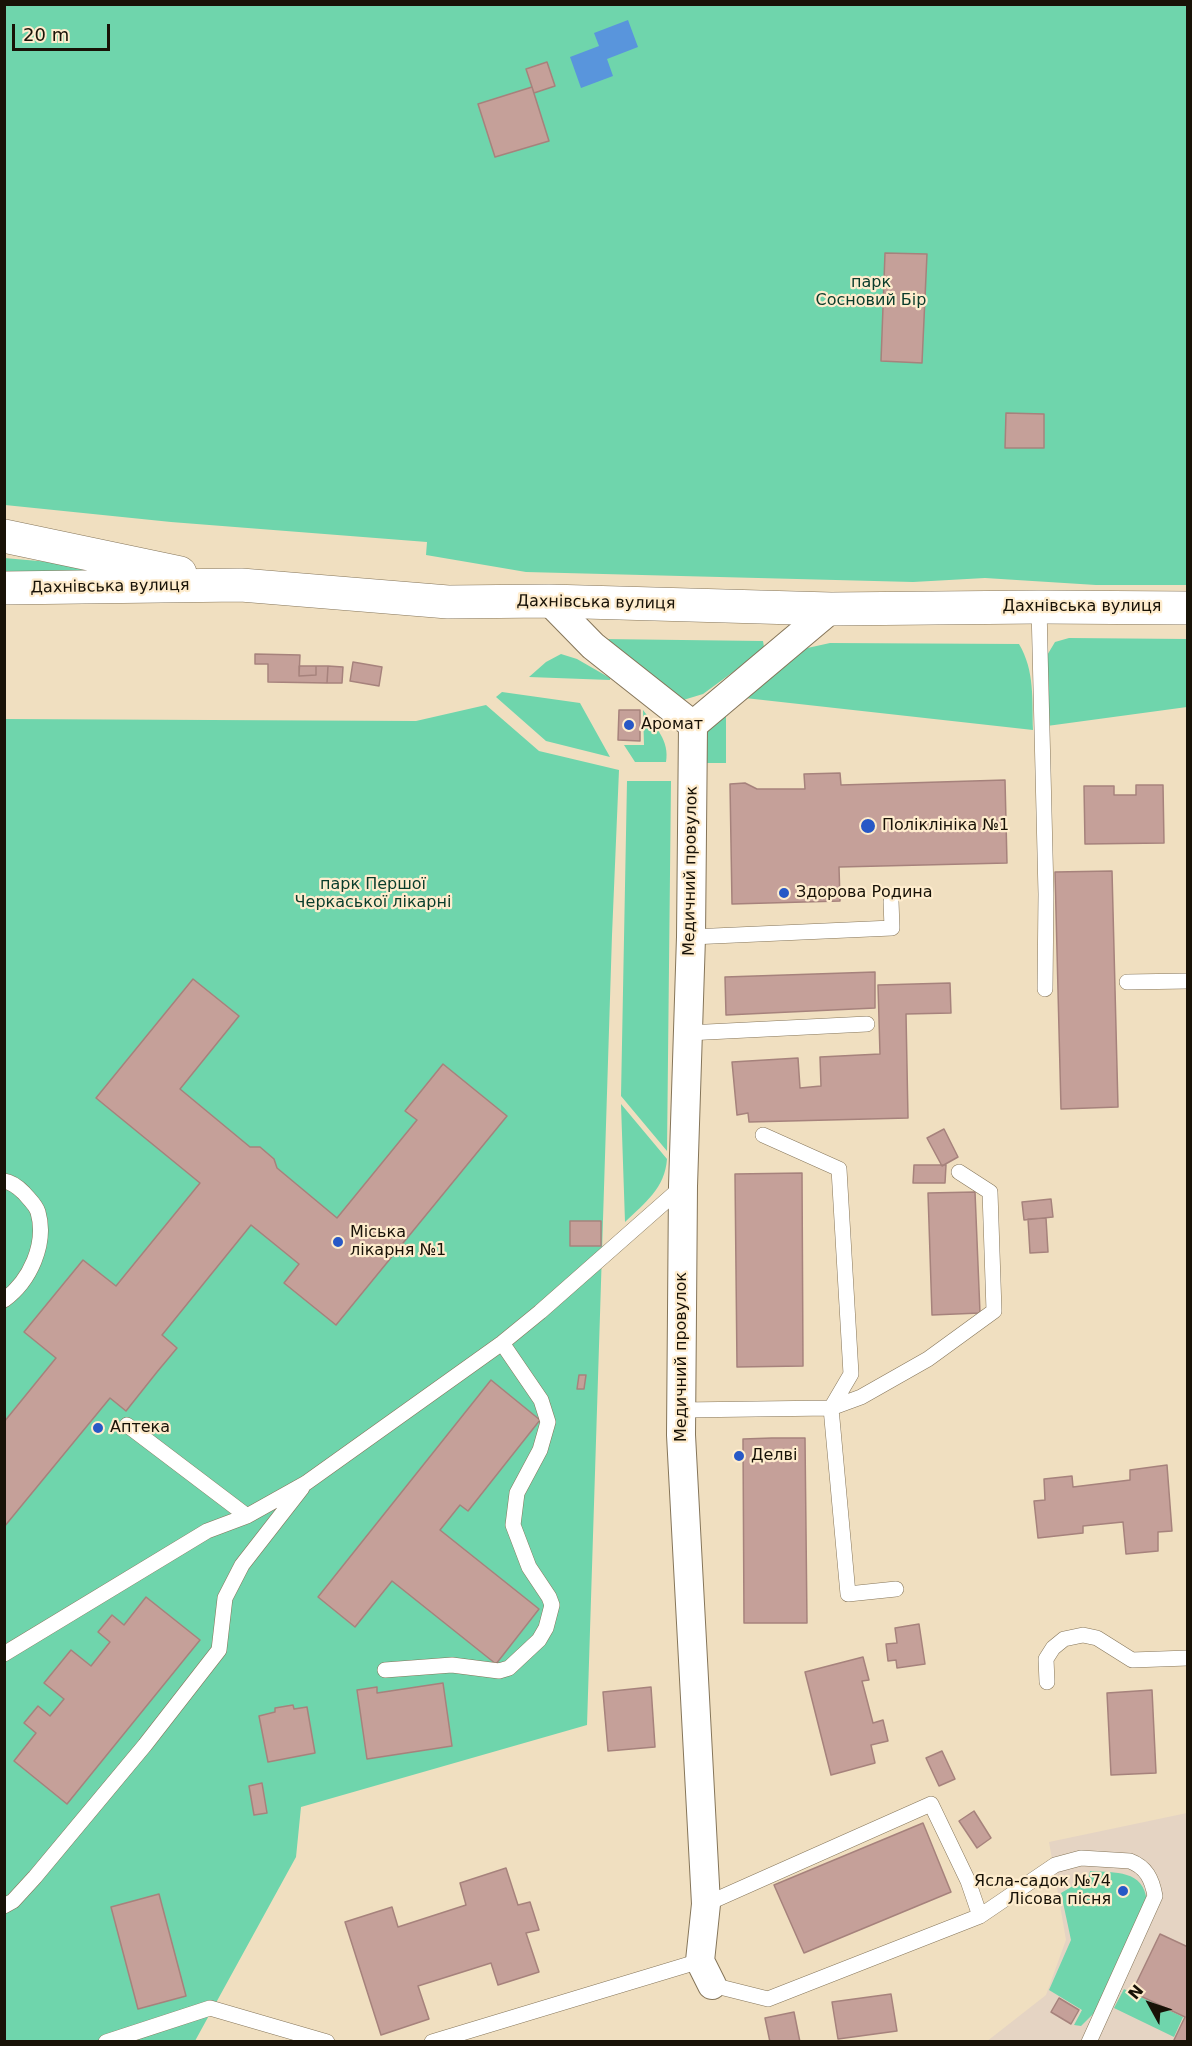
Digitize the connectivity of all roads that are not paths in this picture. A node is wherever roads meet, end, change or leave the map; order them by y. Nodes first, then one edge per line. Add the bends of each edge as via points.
1 (4, 536) edge
2 (241, 585) junction
3 (4, 588) edge
4 (549, 601) junction
5 (1039, 607) junction
6 (1188, 608) edge
7 (831, 609) junction
8 (693, 725) junction
9 (891, 901) dead end
10 (691, 937) junction
11 (1188, 981) edge
12 (1127, 982) dead end
13 (1045, 989) dead end
14 (867, 1024) dead end
15 (687, 1033) junction
16 (763, 1135) dead end
17 (959, 1172) dead end
18 (4, 1180) edge
19 (683, 1186) junction
20 (4, 1300) edge
21 (502, 1343) junction
22 (831, 1408) junction
23 (682, 1410) junction
24 (127, 1425) dead end
25 (306, 1483) junction
26 (247, 1516) junction
27 (896, 1589) dead end
28 (5, 1655) edge
29 (1188, 1658) edge
30 (385, 1671) dead end
31 (1047, 1682) dead end
32 (706, 1904) junction
33 (4, 1906) edge
34 (980, 1916) junction
35 (706, 1973) junction
36 (106, 2042) edge
37 (327, 2042) edge
38 (432, 2042) edge
39 (1089, 2042) edge

1 - 2 main road
2 - 3 main road, Дахнівська вулиця
2 - 4 main road, Дахнівська вулиця via 438,602
4 - 7 main road, Дахнівська вулиця
4 - 8 street via 593,646
5 - 6 main road, Дахнівська вулиця
5 - 7 main road, Дахнівська вулиця
5 - 13 lane
7 - 8 street
8 - 10 street, Медичний провулок
9 - 10 lane via 892,928
10 - 15 street, Медичний провулок
11 - 12 lane
14 - 15 lane
15 - 19 street, Медичний провулок
16 - 22 lane via 839,1169 851,1374
17 - 22 lane via 990,1192 994,1311 928,1359 861,1398
18 - 20 lane via 20,1190 37,1210 41,1235 27,1276
19 - 21 lane
19 - 23 street, Медичний провулок
21 - 25 lane
21 - 30 lane via 541,1400 548,1422 540,1450 517,1493 513,1525 529,1568 552,1605 546,1628 539,1640 509,1668 499,1671 452,1665
22 - 23 lane
22 - 27 lane via 848,1594
23 - 32 street, Медичний провулок
24 - 26 lane
25 - 26 lane
25 - 33 lane via 242,1565 225,1598 219,1650 50,1859
26 - 28 lane via 207,1531
29 - 31 lane via 1132,1660 1097,1638 1083,1635 1053,1648 1046,1659
32 - 34 lane via 931,1804 968,1881
32 - 35 street, Медичний провулок
34 - 35 lane via 768,1999
34 - 39 lane via 1055,1865 1081,1858 1130,1861 1148,1873 1155,1896
35 - 38 lane
36 - 37 lane via 210,2008

